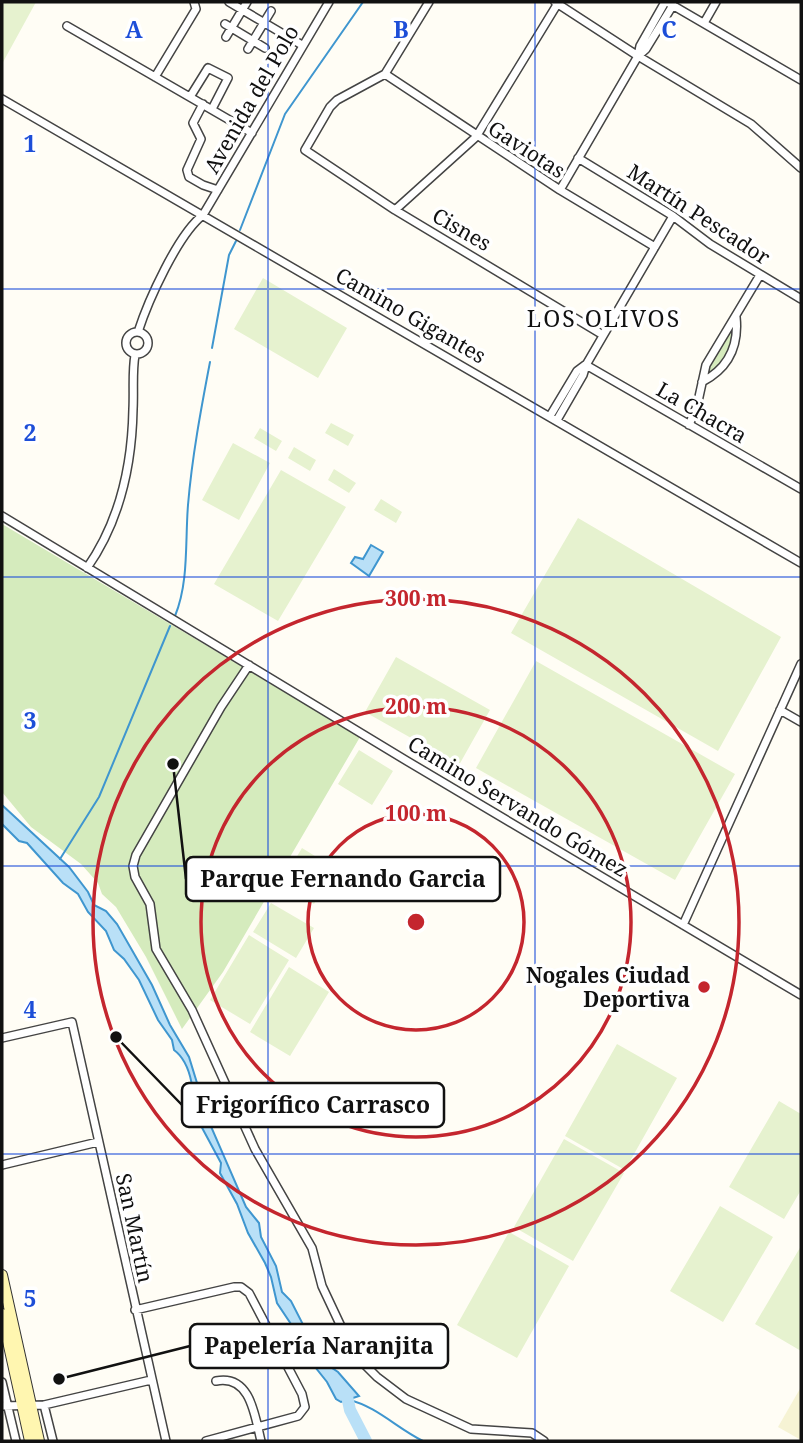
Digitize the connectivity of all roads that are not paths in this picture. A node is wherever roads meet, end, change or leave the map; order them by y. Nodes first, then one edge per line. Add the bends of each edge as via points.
1 (194, 2) edge
2 (229, 2) edge
3 (247, 2) edge
4 (329, 2) edge
5 (429, 2) edge
6 (556, 2) edge
7 (716, 2) edge
8 (668, 3) edge
9 (242, 10) junction
10 (271, 11) dead end
11 (264, 22) junction
12 (704, 23) junction
13 (66, 26) dead end
14 (228, 26) junction
15 (226, 37) dead end
16 (253, 41) junction
17 (302, 45) junction
18 (265, 48) dead end
19 (248, 49) dead end
20 (638, 56) junction
21 (385, 74) junction
22 (155, 77) junction
23 (801, 80) edge
24 (190, 97) junction
25 (2, 99) edge
26 (203, 104) junction
27 (212, 109) junction
28 (252, 133) junction
29 (476, 136) junction
30 (578, 158) junction
31 (801, 167) edge
32 (218, 190) junction
33 (560, 190) junction
34 (395, 210) junction
35 (203, 215) junction
36 (673, 216) junction
37 (655, 247) junction
38 (760, 275) junction
39 (801, 299) edge
40 (736, 317) junction
41 (138, 332) junction
42 (603, 335) junction
43 (135, 355) junction
44 (586, 365) junction
45 (702, 382) junction
46 (554, 418) junction
47 (689, 425) junction
48 (801, 489) edge
49 (2, 516) edge
50 (801, 562) edge
51 (87, 568) junction
52 (801, 664) edge
53 (249, 665) junction
54 (780, 710) junction
55 (801, 722) edge
56 (683, 925) junction
57 (801, 995) edge
58 (2, 1038) edge
59 (99, 1142) junction
60 (2, 1165) edge
61 (2, 1275) edge
62 (135, 1310) junction
63 (2, 1314) edge
64 (151, 1380) junction
65 (216, 1381) dead end
66 (2, 1382) edge
67 (4, 1405) edge
68 (26, 1405) junction
69 (44, 1405) junction
70 (258, 1427) junction
71 (16, 1441) edge
72 (30, 1441) edge
73 (39, 1441) edge
74 (53, 1441) edge
75 (166, 1441) edge
76 (206, 1441) edge
77 (261, 1441) edge
78 (544, 1441) edge

1 - 22 street via 196,9
2 - 9 street
3 - 9 street
4 - 17 street, Avenida del Polo
5 - 21 street
6 - 20 street
6 - 29 street
7 - 12 street
8 - 12 street
8 - 20 street via 646,49
9 - 11 street
9 - 14 street
10 - 11 street
11 - 16 street
11 - 17 street
12 - 23 street
13 - 22 street
14 - 15 street
14 - 16 street
16 - 18 street
16 - 19 street
17 - 28 street, Avenida del Polo
20 - 30 street
20 - 31 street via 751,124
21 - 29 street, Gaviotas
21 - 34 street, Cisnes via 337,100 305,150
22 - 24 street
24 - 26 street
24 - 27 street via 211,68 228,78
25 - 35 street, Camino Gigantes
26 - 27 street
26 - 32 street via 193,123 201,142 187,170 189,177
27 - 28 street
28 - 32 street, Avenida del Polo
29 - 33 street, Gaviotas
29 - 34 street
30 - 33 street
30 - 36 street, Martín Pescador
32 - 35 street, Avenida del Polo
33 - 37 street, Gaviotas
34 - 42 street, Cisnes
35 - 41 street, Avenida del Polo via 194,222 158,282
35 - 46 street, Camino Gigantes
36 - 37 street
36 - 38 street, Martín Pescador
37 - 42 street
38 - 39 street, Martín Pescador
38 - 40 street
40 - 45 street via 706,365
40 - 45 street via 736,342 729,359
41 - 43 street via 125,342
41 - 43 street via 145,335 148,345
42 - 44 street
43 - 51 street via 126,480 113,519
44 - 46 street via 577,371
44 - 47 street, La Chacra
45 - 47 street
46 - 50 street, Camino Gigantes
47 - 48 street, La Chacra
49 - 51 street, Camino Servando Gómez
51 - 53 street, Camino Servando Gómez
52 - 54 street
53 - 56 street, Camino Servando Gómez
53 - 78 street via 136,855 135,877 150,904 156,949 192,1010 255,1149 312,1248 322,1286 355,1354 406,1399 471,1429 532,1433
54 - 55 street
54 - 56 street
56 - 57 street, Camino Servando Gómez
58 - 59 street, San Martín via 72,1022
59 - 60 street
59 - 62 street, San Martín
61 - 68 main road
62 - 64 street, San Martín
62 - 70 street via 234,1287 249,1293 305,1407 298,1416
63 - 68 main road
64 - 69 street
64 - 75 street, San Martín
65 - 70 street via 224,1379 243,1389
66 - 67 street
67 - 68 street
67 - 71 street
68 - 69 street
68 - 72 main road
68 - 73 main road
69 - 74 street
70 - 76 street
70 - 77 street

